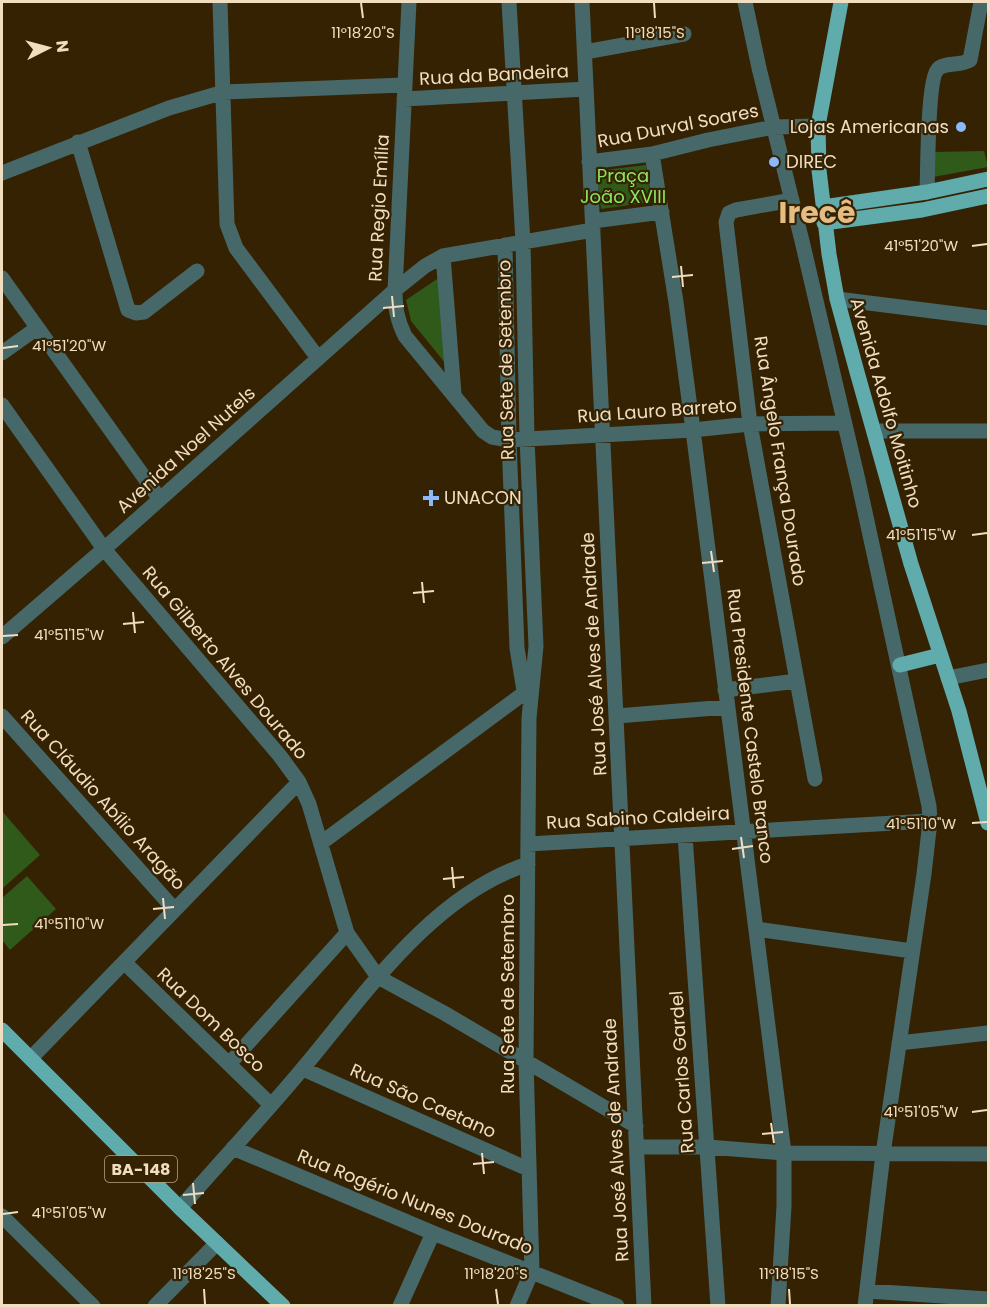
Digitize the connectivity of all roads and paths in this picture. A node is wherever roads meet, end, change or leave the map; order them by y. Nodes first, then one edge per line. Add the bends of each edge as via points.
1 (220, 2) edge
2 (409, 2) edge
3 (509, 2) edge
4 (582, 2) edge
5 (745, 2) edge
6 (841, 2) edge
7 (981, 2) edge
8 (684, 34) dead end
9 (585, 52) junction
10 (586, 90) junction
11 (224, 92) junction
12 (404, 92) junction
13 (515, 93) junction
14 (818, 126) junction
15 (774, 127) junction
16 (78, 142) junction
17 (652, 154) junction
18 (589, 162) junction
19 (2, 173) edge
20 (988, 179) edge
21 (927, 192) junction
22 (988, 196) edge
23 (792, 200) junction
24 (822, 207) junction
25 (662, 212) junction
26 (824, 223) junction
27 (593, 226) junction
28 (523, 242) junction
29 (505, 245) junction
30 (443, 256) junction
31 (197, 271) dead end
32 (2, 278) edge
33 (395, 290) junction
34 (837, 299) junction
35 (988, 318) edge
36 (37, 328) junction
37 (2, 353) edge
38 (318, 358) junction
39 (454, 394) junction
40 (2, 405) edge
41 (844, 423) junction
42 (750, 424) junction
43 (693, 430) junction
44 (988, 430) edge
45 (874, 431) junction
46 (603, 435) junction
47 (527, 438) junction
48 (509, 440) junction
49 (159, 498) junction
50 (104, 549) junction
51 (2, 637) edge
52 (940, 655) junction
53 (900, 664) junction
54 (988, 670) edge
55 (948, 678) junction
56 (797, 681) junction
57 (528, 689) junction
58 (725, 690) junction
59 (727, 707) junction
60 (2, 716) edge
61 (617, 716) junction
62 (815, 779) dead end
63 (299, 782) junction
64 (930, 821) junction
65 (988, 823) edge
66 (744, 832) junction
67 (685, 835) junction
68 (622, 838) junction
69 (321, 843) junction
70 (528, 844) junction
71 (528, 864) junction
72 (174, 909) junction
73 (756, 929) junction
74 (347, 933) junction
75 (912, 951) junction
76 (125, 963) junction
77 (378, 977) junction
78 (2, 1030) edge
79 (988, 1033) edge
80 (899, 1043) junction
81 (31, 1058) junction
82 (526, 1061) junction
83 (229, 1064) junction
84 (303, 1069) junction
85 (271, 1105) junction
86 (636, 1126) junction
87 (637, 1147) junction
88 (233, 1148) junction
89 (708, 1148) junction
90 (784, 1152) junction
91 (883, 1154) junction
92 (988, 1154) edge
93 (528, 1169) junction
94 (180, 1208) junction
95 (2, 1216) edge
96 (433, 1233) junction
97 (217, 1244) junction
98 (532, 1271) junction
99 (866, 1298) edge
100 (988, 1299) edge
101 (93, 1305) edge
102 (155, 1305) edge
103 (283, 1305) edge
104 (400, 1305) edge
105 (517, 1305) edge
106 (616, 1305) edge
107 (644, 1305) edge
108 (718, 1305) edge
109 (778, 1305) edge

1 - 11 street
2 - 12 street, Rua Regio Emília
3 - 13 street, Rua Sete de Setembro
4 - 9 street, Rua José Alves de Andrade
5 - 15 street
6 - 14 main road, Avenida Adolfo Moitinho
7 - 21 street via 970,60 940,67 935,72
8 - 9 street
9 - 10 street, Rua José Alves de Andrade
10 - 13 street, Rua da Bandeira
10 - 18 street, Rua José Alves de Andrade
11 - 12 street, Rua da Bandeira
11 - 16 street, Rua da Bandeira
11 - 38 street via 227,224 232,239
12 - 13 street, Rua da Bandeira
12 - 33 street, Rua Regio Emília
13 - 28 street, Rua Sete de Setembro
14 - 15 street, Rua Durval Soares
14 - 24 main road, Avenida Adolfo Moitinho
15 - 17 street, Rua Durval Soares
15 - 23 street
16 - 19 street, Rua da Bandeira
16 - 31 street via 128,310 144,312
17 - 18 street, Rua Durval Soares
17 - 25 street, Rua Presidente Castelo Branco
18 - 27 street, Rua José Alves de Andrade
20 - 21 main road
21 - 24 main road
22 - 26 main road via 922,210
23 - 41 street
23 - 42 street, Rua Ângelo França Dourado via 736,210 727,216
24 - 26 main road, Avenida Adolfo Moitinho
25 - 27 street
25 - 43 street, Rua Presidente Castelo Branco
26 - 34 main road, Avenida Adolfo Moitinho
27 - 28 street
27 - 46 street, Rua José Alves de Andrade
28 - 29 street
28 - 47 street, Rua Sete de Setembro
29 - 30 street
29 - 48 street, Rua Sete de Setembro
30 - 33 street, Avenida Noel Nutels
30 - 39 street
32 - 36 street
33 - 38 street, Avenida Noel Nutels
33 - 39 street, Rua Regio Emília via 398,321 405,336
34 - 35 street
34 - 45 main road, Avenida Adolfo Moitinho
36 - 37 street
36 - 49 street
38 - 49 street, Avenida Noel Nutels
39 - 48 street, Rua Regio Emília via 483,432
40 - 50 street, Rua Gilberto Alves Dourado
41 - 42 street, Rua Lauro Barreto
41 - 53 street
42 - 43 street, Rua Lauro Barreto
42 - 56 street, Rua Ângelo França Dourado
43 - 46 street, Rua Lauro Barreto
43 - 58 street, Rua Presidente Castelo Branco
44 - 45 street
45 - 52 main road, Avenida Adolfo Moitinho
46 - 47 street, Rua Lauro Barreto
46 - 61 street, Rua José Alves de Andrade
47 - 48 street, Rua Lauro Barreto
47 - 57 street, Rua Sete de Setembro via 536,646
48 - 57 street, Rua Sete de Setembro via 517,648
49 - 50 street, Avenida Noel Nutels
50 - 51 street, Avenida Noel Nutels
50 - 63 street, Rua Gilberto Alves Dourado
52 - 53 main road
52 - 55 main road, Avenida Adolfo Moitinho
53 - 64 street
54 - 55 street
55 - 65 main road, Avenida Adolfo Moitinho
56 - 58 street
56 - 62 street, Rua Ângelo França Dourado
57 - 69 street
57 - 70 street, Rua Sete de Setembro
58 - 59 street, Rua Presidente Castelo Branco
59 - 61 street
59 - 66 street, Rua Presidente Castelo Branco
60 - 72 street, Rua Cláudio Abílio Aragão
61 - 68 street, Rua José Alves de Andrade
63 - 69 street, Rua Gilberto Alves Dourado
63 - 72 street
64 - 66 street, Rua Sabino Caldeira
64 - 75 street
66 - 67 street, Rua Sabino Caldeira
66 - 73 street, Rua Presidente Castelo Branco
67 - 68 street, Rua Sabino Caldeira
67 - 89 street, Rua Carlos Gardel
68 - 70 street, Rua Sabino Caldeira
68 - 86 street, Rua José Alves de Andrade
69 - 74 street, Rua Gilberto Alves Dourado
70 - 71 street, Rua Sete de Setembro
71 - 77 street via 487,881 456,903
71 - 82 street, Rua Sete de Setembro
72 - 76 street
73 - 75 street
73 - 90 street, Rua Presidente Castelo Branco
74 - 77 street, Rua Gilberto Alves Dourado
74 - 83 street
75 - 80 street
76 - 81 street
76 - 83 street, Rua Dom Bosco
77 - 82 street, Rua Gilberto Alves Dourado
77 - 84 street
78 - 81 main road, BA-148
79 - 80 street
80 - 91 street
81 - 94 main road, BA-148
82 - 86 street, Rua Gilberto Alves Dourado
82 - 93 street, Rua Sete de Setembro
83 - 85 street, Rua Dom Bosco
84 - 85 street
84 - 93 street, Rua São Caetano
85 - 88 street
86 - 87 street, Rua José Alves de Andrade
87 - 89 street
87 - 107 street, Rua José Alves de Andrade
88 - 94 street
88 - 96 street, Rua Rogério Nunes Dourado
89 - 90 street
89 - 108 street, Rua Carlos Gardel
90 - 91 street
90 - 109 street, Rua Presidente Castelo Branco
91 - 92 street
91 - 99 street
93 - 98 street, Rua Sete de Setembro
94 - 97 main road, BA-148
95 - 101 street
96 - 98 street, Rua Rogério Nunes Dourado
96 - 104 street
97 - 102 street
97 - 103 main road, BA-148
98 - 105 street
98 - 106 street, Rua Rogério Nunes Dourado
99 - 100 street

